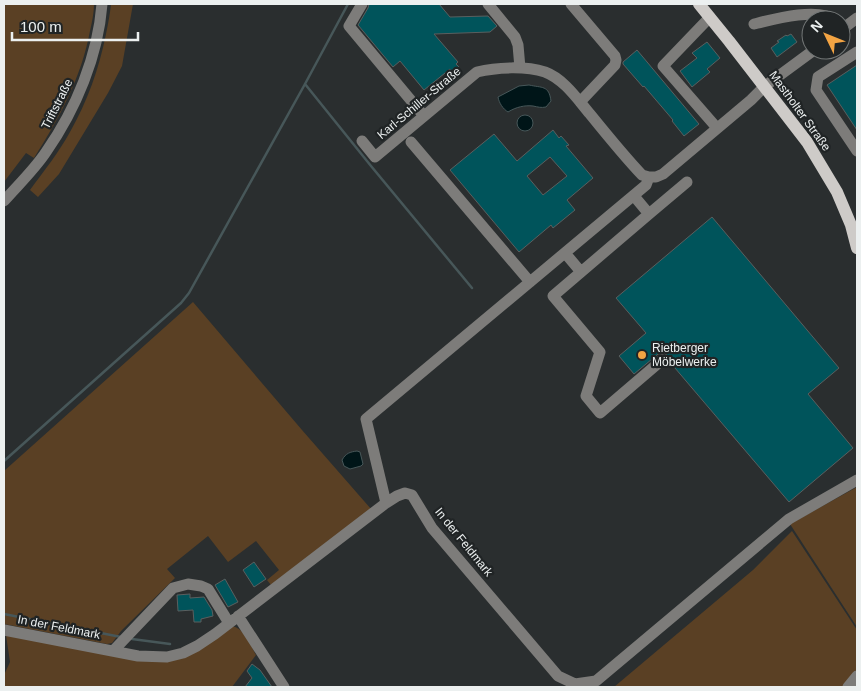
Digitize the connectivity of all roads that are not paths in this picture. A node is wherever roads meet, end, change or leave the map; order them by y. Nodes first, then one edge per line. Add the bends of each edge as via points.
1 (102, 4) edge
2 (362, 4) edge
3 (488, 4) edge
4 (571, 4) edge
5 (699, 4) edge
6 (801, 15) edge
7 (710, 17) junction
8 (754, 24) dead end
9 (857, 52) edge
10 (801, 59) edge
11 (520, 68) junction
12 (764, 86) junction
13 (580, 102) junction
14 (424, 116) junction
15 (717, 128) junction
16 (362, 141) dead end
17 (411, 142) dead end
18 (857, 151) edge
19 (649, 177) junction
20 (687, 182) dead end
21 (634, 196) junction
22 (4, 201) edge
23 (649, 214) junction
24 (854, 225) edge
25 (857, 248) edge
26 (565, 253) junction
27 (581, 272) junction
28 (530, 282) junction
29 (662, 360) dead end
30 (857, 480) edge
31 (386, 503) junction
32 (233, 620) junction
33 (4, 630) edge
34 (113, 651) junction
35 (857, 676) edge
36 (284, 687) edge
37 (848, 687) edge

1 - 22 street, Triftstraße via 95,46 74,104 45,153
2 - 14 street via 350,26
3 - 11 street via 515,37
4 - 13 street via 616,60 615,66
5 - 7 main road, Mastholter Straße
6 - 8 street
7 - 12 main road, Mastholter Straße
7 - 15 street via 663,66
9 - 18 street via 818,77 816,90
10 - 12 street
11 - 13 street, Karl-Schiller-Straße via 547,73
11 - 14 street, Karl-Schiller-Straße via 477,72
12 - 15 street
12 - 24 main road, Mastholter Straße via 807,142
13 - 19 street, Karl-Schiller-Straße via 634,167
14 - 16 street, Karl-Schiller-Straße via 375,157
15 - 19 street via 663,174
17 - 28 street
19 - 21 street via 646,185
20 - 23 street
21 - 23 street
21 - 26 street
23 - 27 street
24 - 25 main road, Mastholter Straße
26 - 27 street
26 - 28 street
27 - 29 street via 553,296 600,352 586,396 600,412
28 - 31 street via 366,419
30 - 31 street, In der Feldmark via 789,520 596,681 575,684 558,676 432,528 412,495 405,493
31 - 32 street, In der Feldmark
32 - 34 street, In der Feldmark via 183,653 167,657
32 - 34 street via 208,588 188,584 173,588
32 - 36 street
33 - 34 street, In der Feldmark
35 - 37 street

